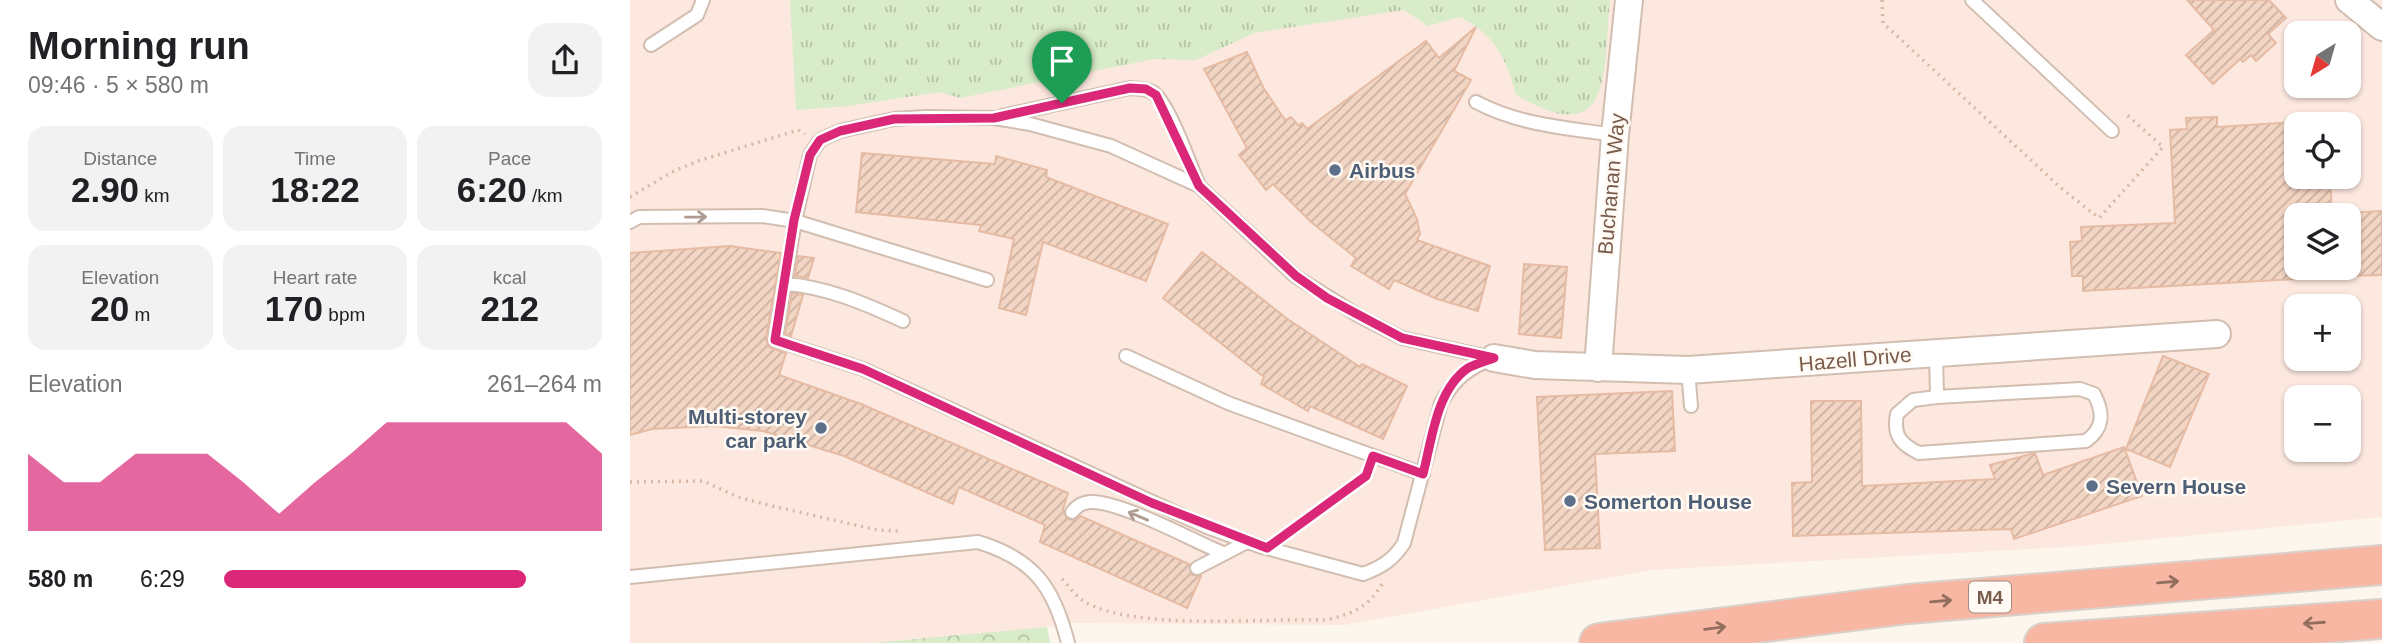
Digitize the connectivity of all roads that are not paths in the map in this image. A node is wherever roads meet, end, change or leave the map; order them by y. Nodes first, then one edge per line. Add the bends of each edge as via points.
1 (703, 0) edge
2 (1629, 0) edge
3 (1972, 0) edge
4 (2349, 0) edge
5 (2382, 27) edge
6 (652, 45) dead end
7 (1476, 102) dead end
8 (994, 118) junction
9 (2112, 131) dead end
10 (1615, 135) junction
11 (1199, 186) junction
12 (794, 220) junction
13 (630, 222) edge
14 (988, 280) dead end
15 (786, 284) junction
16 (903, 321) dead end
17 (2217, 334) dead end
18 (1936, 352) junction
19 (1126, 356) dead end
20 (1494, 358) junction
21 (1598, 368) junction
22 (1688, 370) junction
23 (1937, 397) junction
24 (1691, 406) dead end
25 (1423, 474) junction
26 (1072, 512) dead end
27 (1247, 542) junction
28 (1223, 554) junction
29 (2382, 565) edge
30 (1197, 568) dead end
31 (630, 576) edge
32 (2382, 619) edge
33 (1068, 642) edge
34 (1599, 643) edge
35 (2044, 643) edge

1 - 6 lane via 697,15
2 - 10 street, Buchanan Way
3 - 9 lane
4 - 5 street
7 - 10 lane via 1500,115
8 - 11 lane via 1111,146
8 - 11 lane via 1130,88 1146,89 1164,108
8 - 12 lane via 894,119 820,140 810,155
10 - 21 street, Buchanan Way
11 - 20 lane via 1270,255 1327,298 1402,338
13 -> 12 lane via 639,217
12 - 14 lane
12 - 15 lane
15 - 16 lane via 835,294
15 - 27 lane via 775,340 863,369
17 - 18 street, Hazell Drive
18 - 22 street, Hazell Drive
18 - 23 lane
19 - 25 lane via 1228,403
20 - 21 street, Hazell Drive
20 - 25 lane via 1468,368 1450,387 1441,403
21 - 22 street, Hazell Drive
22 - 24 lane
23 - 23 lane via 2080,388 2094,394 2102,422 2086,441 1919,453 1902,445 1894,428 1897,414 1913,400
25 - 27 lane via 1404,543 1379,569 1363,574
28 -> 26 lane via 1114,507 1092,502 1080,504
27 - 28 lane
28 - 30 lane
34 -> 29 highway, M4 via 1908,604
31 - 33 lane via 978,542 1005,550 1034,570 1055,600
32 -> 35 highway

